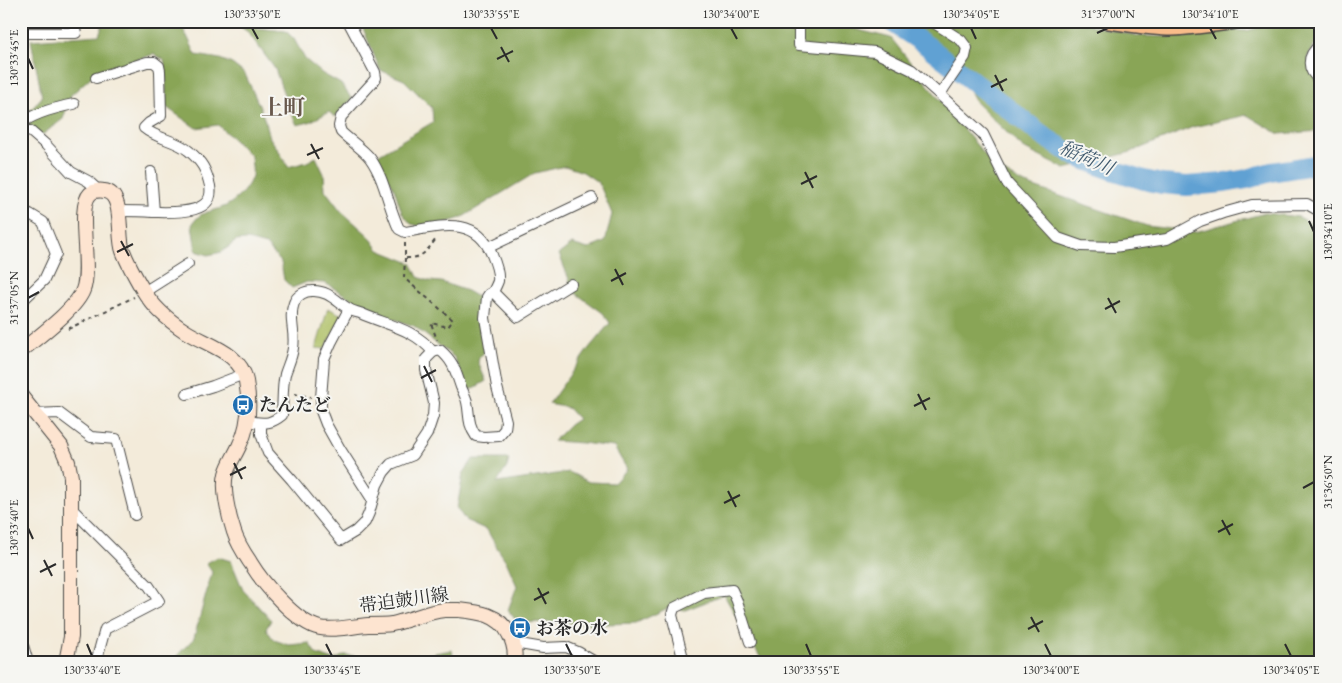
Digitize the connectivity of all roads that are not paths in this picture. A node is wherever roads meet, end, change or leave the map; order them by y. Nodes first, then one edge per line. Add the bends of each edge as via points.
1 (73, 21) edge
2 (348, 21) edge
3 (766, 21) edge
4 (931, 21) edge
5 (1109, 21) edge
6 (1235, 21) edge
7 (21, 33) edge
8 (1321, 44) edge
9 (96, 78) dead end
10 (1321, 81) edge
11 (942, 91) junction
12 (74, 104) dead end
13 (21, 123) edge
14 (21, 134) edge
15 (151, 172) dead end
16 (99, 191) junction
17 (592, 198) dead end
18 (118, 211) junction
19 (154, 212) junction
20 (1321, 212) edge
21 (21, 222) edge
22 (489, 247) junction
23 (188, 264) dead end
24 (571, 284) dead end
25 (144, 292) junction
26 (494, 292) junction
27 (21, 302) edge
28 (349, 309) junction
29 (21, 351) edge
30 (436, 351) junction
31 (244, 374) junction
32 (187, 394) dead end
33 (21, 396) edge
34 (34, 414) junction
35 (254, 422) junction
36 (372, 499) junction
37 (72, 509) junction
38 (135, 514) dead end
39 (21, 640) edge
40 (750, 642) dead end
41 (514, 644) junction
42 (28, 662) edge
43 (66, 662) edge
44 (96, 662) edge
45 (514, 662) edge
46 (594, 662) edge
47 (684, 662) edge

1 - 7 street via 76,33
2 - 22 street via 376,78 341,117 339,126 341,132 369,156 382,179 399,229 405,232 463,227 474,232
3 - 11 street via 799,25 799,45 874,52 912,70
4 - 11 street via 961,40 967,48 966,57
5 - 6 main road via 1171,28
8 - 10 street via 1310,56 1312,75
9 - 19 street via 147,62 159,66 161,116 144,128 190,151 206,170 210,189 209,199 203,206 182,213
11 - 20 street via 983,134 1007,183 1058,238 1081,246 1114,247 1167,239 1200,221 1252,205 1307,204
12 - 13 street via 48,109
14 - 16 street via 30,131 71,172
15 - 19 street
16 - 18 street, 帯迫皷川線 via 113,195
16 - 29 street via 93,192 86,200 86,267 84,287 78,300
17 - 22 street
18 - 19 street
18 - 25 street, 帯迫皷川線 via 123,252
21 - 27 street via 30,214 43,222 56,254 44,280
22 - 26 street via 498,279
23 - 25 street
24 - 26 street via 518,317
25 - 31 street, 帯迫皷川線 via 154,305 186,332 228,354
26 - 30 street via 487,297 485,318 506,421 506,429 499,436 476,436 469,423 467,402 454,366 449,357
28 - 30 street via 401,328
28 - 35 street via 323,292 302,293 295,300 291,313 294,347 285,374 282,415 274,421
28 - 36 street via 324,359 321,411 340,449
30 - 36 street via 426,358 434,403 427,434 413,455 391,464 384,472
31 - 32 street
31 - 35 street, 帯迫皷川線
33 - 34 street
34 - 37 street via 61,446 68,462
34 - 38 street via 59,413 91,437 116,439
35 - 36 street via 268,453 341,540 365,522
35 - 41 street, 帯迫皷川線 via 245,432 225,477 229,513 234,534 252,566 290,611 318,628 390,624 446,610 478,612 503,625
37 - 43 street via 72,637
37 - 44 street via 149,586 159,601 105,629
39 - 42 street
40 - 47 street via 732,590 704,594 674,608 672,615
41 - 45 street
41 - 46 street via 566,647

